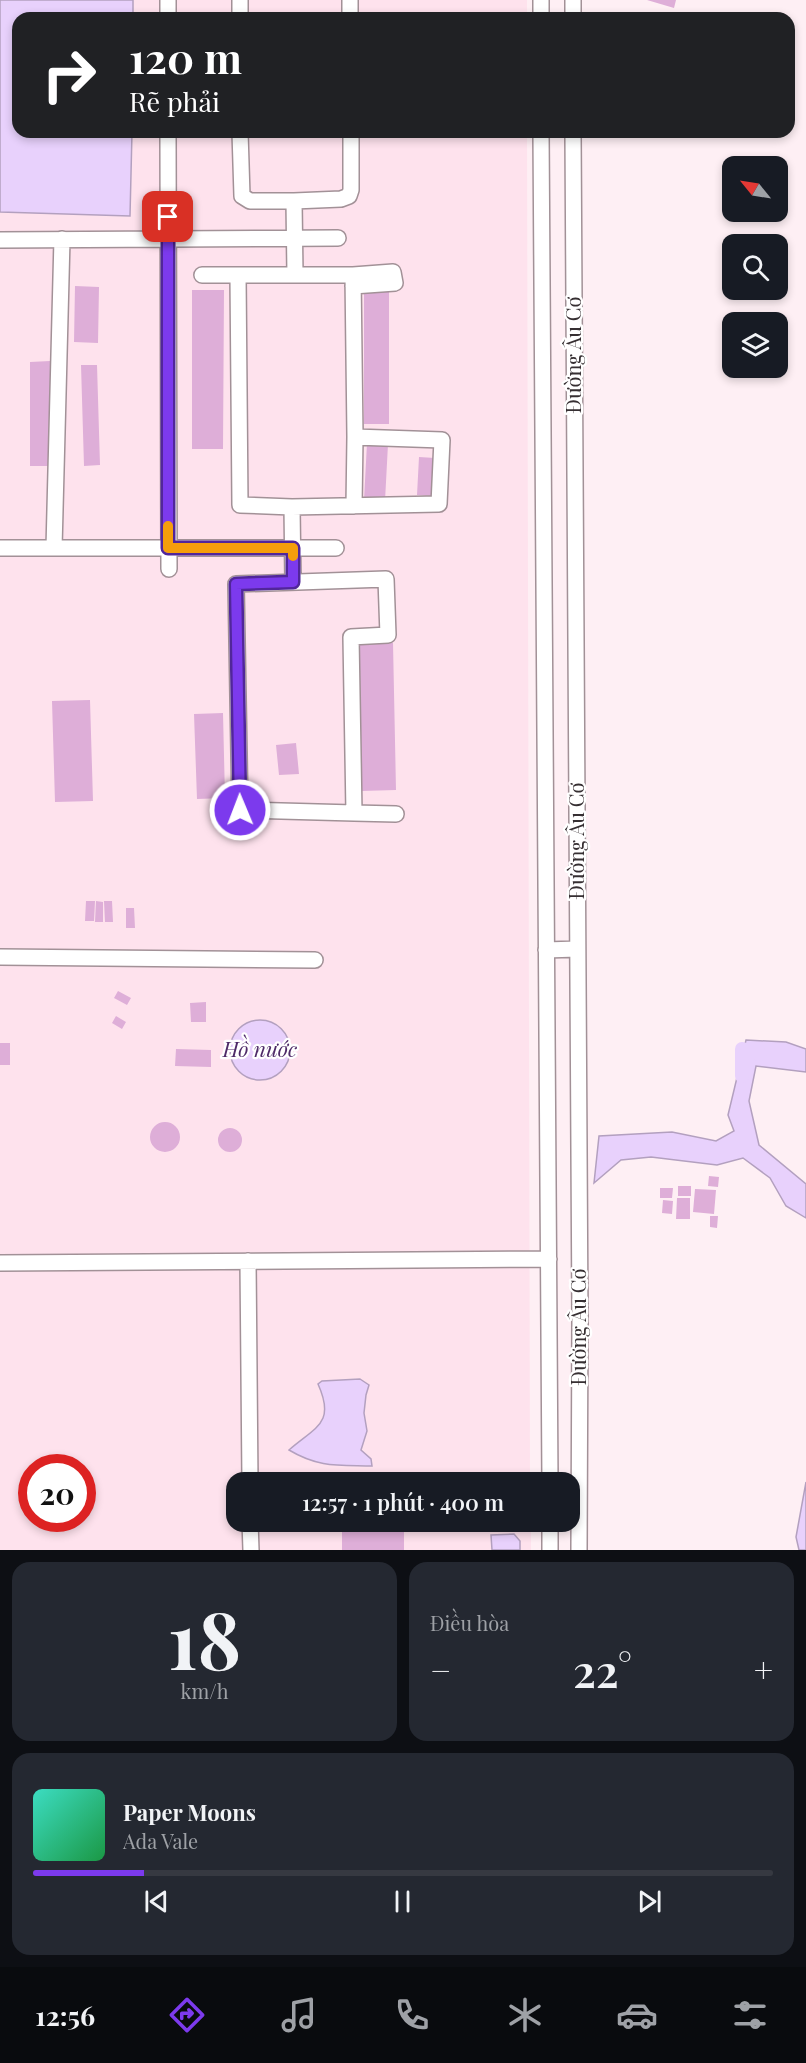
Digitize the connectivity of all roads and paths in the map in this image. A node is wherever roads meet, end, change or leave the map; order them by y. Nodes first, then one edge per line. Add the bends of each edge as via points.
1 (168, 138) edge
2 (240, 138) edge
3 (351, 138) edge
4 (541, 138) edge
5 (573, 138) edge
6 (294, 201) junction
7 (294, 238) junction
8 (338, 238) dead end
9 (62, 239) junction
10 (168, 239) junction
11 (0, 240) edge
12 (202, 275) dead end
13 (238, 275) junction
14 (295, 275) junction
15 (355, 437) junction
16 (354, 506) junction
17 (292, 507) junction
18 (0, 548) edge
19 (54, 548) junction
20 (168, 548) junction
21 (293, 548) junction
22 (336, 548) dead end
23 (169, 569) dead end
24 (293, 582) junction
25 (354, 813) junction
26 (396, 814) dead end
27 (577, 949) junction
28 (546, 950) junction
29 (0, 957) edge
30 (315, 960) dead end
31 (549, 1259) junction
32 (248, 1261) junction
33 (0, 1263) edge
34 (250, 1472) edge
35 (550, 1472) edge
36 (250, 1532) edge
37 (550, 1532) edge
38 (251, 1550) edge
39 (550, 1550) edge
40 (579, 1550) edge

1 - 10 street
2 - 6 street via 242,196 250,201
3 - 6 street via 349,196
4 - 28 street, Đường Âu Cơ
5 - 27 street, Đường Âu Cơ
6 - 7 street
7 - 8 street
7 - 10 street
7 - 14 street
9 - 10 street
9 - 11 street
9 - 19 street
10 - 20 street
12 - 13 street
13 - 14 street
13 - 17 street via 240,505
14 - 15 street via 353,281
15 - 16 street
15 - 16 street via 442,440 439,504
16 - 17 street
17 - 21 street
18 - 19 street
19 - 20 street
20 - 21 street
20 - 23 street
21 - 22 street
21 - 24 street
24 - 25 street via 386,579 388,635 351,637
24 - 25 street via 236,584 240,810
25 - 26 street
27 - 28 street
27 - 40 street, Đường Âu Cơ
28 - 31 street, Đường Âu Cơ
29 - 30 street
31 - 32 street
31 - 35 street, Đường Âu Cơ
32 - 33 street
32 - 34 street
36 - 38 street
37 - 39 street

